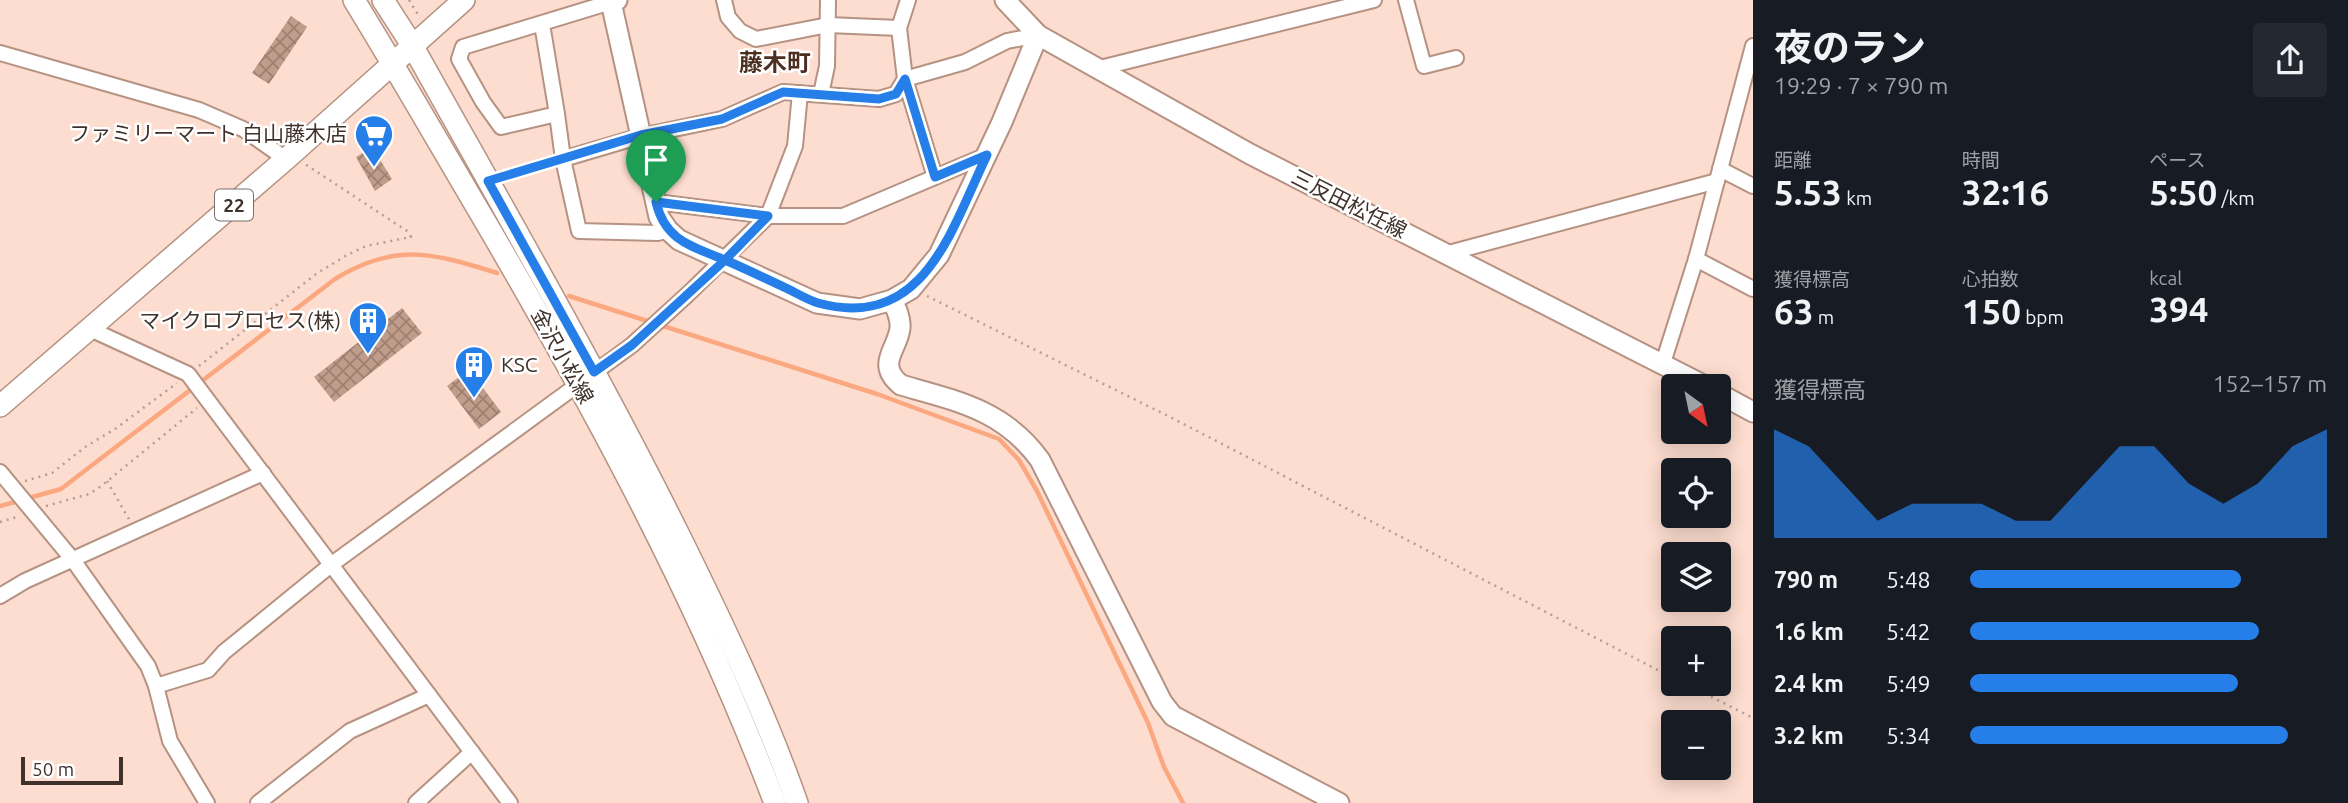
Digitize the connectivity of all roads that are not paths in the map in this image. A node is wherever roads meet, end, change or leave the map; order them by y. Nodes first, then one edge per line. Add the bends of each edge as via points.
1 (354, 0) edge
2 (383, 0) edge
3 (464, 0) edge
4 (724, 0) edge
5 (828, 0) edge
6 (908, 0) edge
7 (1005, 0) edge
8 (1374, 0) edge
9 (1406, 0) edge
10 (614, 1) edge
11 (542, 24) junction
12 (828, 25) junction
13 (899, 28) junction
14 (1038, 35) junction
15 (420, 38) junction
16 (1753, 46) edge
17 (0, 53) edge
18 (1456, 58) dead end
19 (392, 63) junction
20 (1096, 69) junction
21 (905, 79) junction
22 (1748, 86) edge
23 (800, 93) junction
24 (821, 94) junction
25 (557, 114) junction
26 (641, 135) junction
27 (987, 155) junction
28 (289, 157) junction
29 (563, 159) junction
30 (1719, 175) junction
31 (935, 177) junction
32 (1753, 186) edge
33 (656, 202) junction
34 (768, 216) junction
35 (668, 230) junction
36 (1445, 254) junction
37 (1696, 259) junction
38 (725, 260) junction
39 (1753, 289) edge
40 (892, 300) junction
41 (90, 329) junction
42 (1663, 363) junction
43 (1683, 374) edge
44 (586, 377) junction
45 (1731, 400) edge
46 (0, 406) edge
47 (1753, 412) edge
48 (0, 472) edge
49 (263, 472) junction
50 (73, 560) junction
51 (332, 565) junction
52 (0, 596) edge
53 (156, 686) junction
54 (429, 695) junction
55 (472, 752) junction
56 (207, 803) edge
57 (258, 803) edge
58 (416, 803) edge
59 (510, 803) edge
60 (775, 803) edge
61 (797, 803) edge
62 (1339, 803) edge

1 - 19 main road, 金沢小松線
2 - 15 main road, 金沢小松線
3 - 15 main road, 22
4 - 12 street via 728,17 749,38
5 - 12 street
6 - 13 street
7 - 14 street, 三反田松任線
8 - 20 street
9 - 18 street via 1424,66
10 - 11 street
10 - 26 street
11 - 25 street
11 - 25 street via 463,47 459,59 501,127
12 - 13 street
12 - 24 street
13 - 21 street
14 - 20 street, 三反田松任線
14 - 21 street via 1007,41 965,62
14 - 27 street
15 - 19 main road, 22
15 - 44 main road, 金沢小松線
16 - 22 street
17 - 28 street via 199,110 243,128
19 - 28 main road, 22
19 - 44 main road, 金沢小松線
20 - 36 street, 三反田松任線
21 - 24 street via 896,94 879,99
21 - 31 street
22 - 30 street
23 - 24 street
23 - 26 street via 783,92 722,119
23 - 34 street via 795,146
25 - 29 street
26 - 29 street
26 - 33 street
27 - 31 street
27 - 40 street via 939,255 911,289
28 - 41 main road, 22
29 - 35 street via 579,231
30 - 32 street
30 - 36 street
30 - 37 street
31 - 34 street via 843,216
33 - 34 street
33 - 35 street
34 - 38 street
35 - 38 street via 679,240
36 - 42 street, 三反田松任線
37 - 39 street
37 - 42 street
38 - 40 street via 817,303 860,309
38 - 44 street via 641,336
40 - 62 street via 900,328 889,356 896,380 984,411 1026,440 1172,716
41 - 46 main road, 22
41 - 49 street via 188,374
42 - 43 street, 三反田松任線
44 - 51 street
44 - 60 main road, 金沢小松線 via 745,723
44 - 61 main road, 金沢小松線 via 659,496 729,637
45 - 47 street
48 - 50 street
49 - 50 street
49 - 51 street
50 - 52 street
50 - 53 street via 148,666
51 - 53 street via 208,670
51 - 54 street
53 - 56 street via 170,741
54 - 55 street
54 - 57 street via 350,731
55 - 58 street
55 - 59 street

